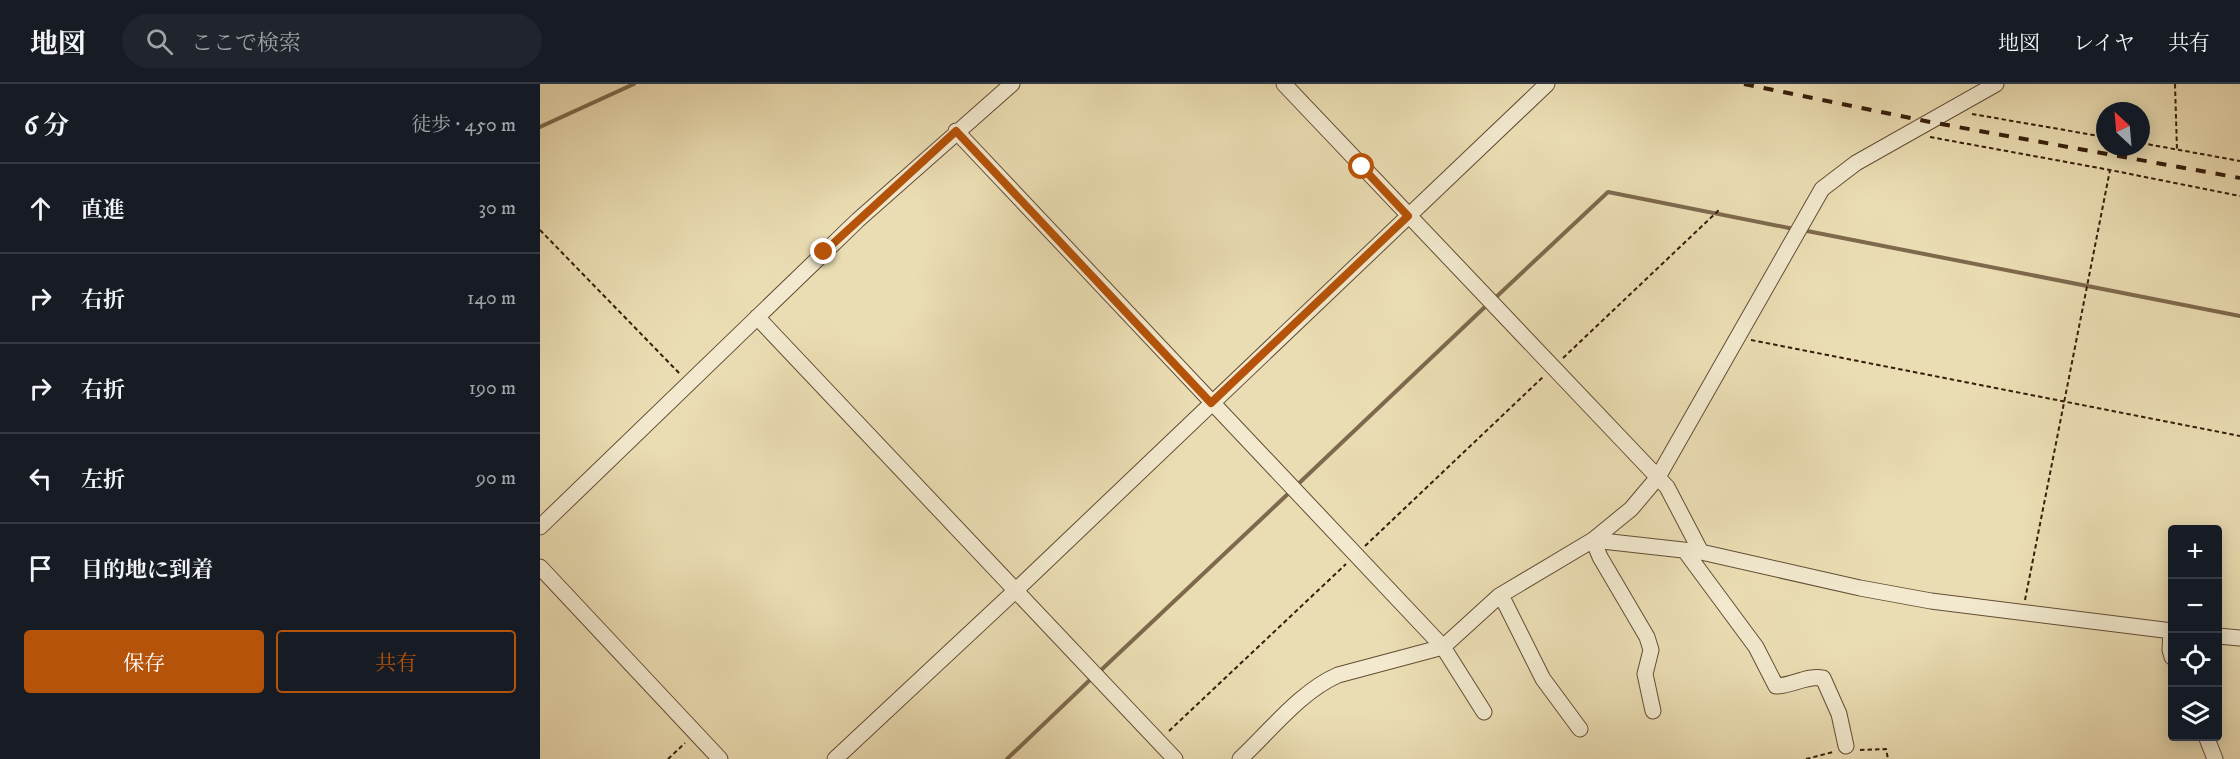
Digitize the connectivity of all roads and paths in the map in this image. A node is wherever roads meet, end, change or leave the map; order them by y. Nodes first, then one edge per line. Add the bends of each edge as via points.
1 (1012, 84) edge
2 (1284, 84) edge
3 (1547, 84) edge
4 (1996, 84) edge
5 (2175, 84) edge
6 (1972, 90) edge
7 (1952, 110) junction
8 (1917, 130) junction
9 (956, 131) junction
10 (2096, 135) edge
11 (2150, 145) edge
12 (2177, 150) junction
13 (2240, 160) edge
14 (2110, 170) junction
15 (2240, 196) edge
16 (1720, 209) dead end
17 (1408, 216) junction
18 (540, 230) edge
19 (757, 316) junction
20 (1737, 337) junction
21 (1553, 368) junction
22 (689, 382) junction
23 (2064, 401) junction
24 (1211, 403) junction
25 (2240, 436) edge
26 (1658, 477) junction
27 (540, 527) edge
28 (1593, 540) junction
29 (1685, 551) junction
30 (1701, 552) junction
31 (1356, 555) junction
32 (540, 567) edge
33 (1015, 591) junction
34 (1499, 596) junction
35 (2023, 612) junction
36 (2168, 630) edge
37 (2222, 636) edge
38 (2240, 638) edge
39 (1443, 646) junction
40 (1653, 711) dead end
41 (1484, 712) dead end
42 (1580, 729) dead end
43 (695, 733) junction
44 (2208, 741) edge
45 (1158, 742) junction
46 (1846, 746) dead end
47 (1886, 749) dead end
48 (668, 759) edge
49 (720, 759) edge
50 (835, 759) edge
51 (1175, 759) edge
52 (1240, 759) edge
53 (1888, 759) edge
54 (2215, 759) edge

1 - 9 street
2 - 17 street
3 - 17 street
4 - 6 street
5 - 12 path
6 - 7 street
7 - 8 street
7 - 10 path
8 - 14 path via 1920,135
8 - 20 street via 1843,171 1822,189
9 - 19 street
9 - 24 street
11 - 12 path
12 - 13 path
14 - 15 path
14 - 23 path
16 - 21 path
17 - 21 street
17 - 24 street
18 - 22 path
19 - 22 street
19 - 33 street
20 - 23 path
20 - 26 street
21 - 26 street
21 - 31 path
22 - 27 street
23 - 25 path
23 - 35 path
24 - 31 street
24 - 33 street
26 - 28 street via 1631,509
26 - 30 street
28 - 29 street
28 - 34 street
28 - 40 street via 1647,638 1651,650 1645,674
29 - 30 street
29 - 46 street via 1756,647 1776,687 1823,678 1839,714
30 - 35 street via 1870,590
31 - 39 street
31 - 45 path
32 - 43 street
33 - 45 street
33 - 50 street
34 - 39 street
34 - 42 street via 1543,679
35 - 36 street
37 - 38 street
39 - 41 street
39 - 52 street via 1323,681
43 - 48 path
43 - 49 street
44 - 54 street
45 - 51 street
47 - 53 path

